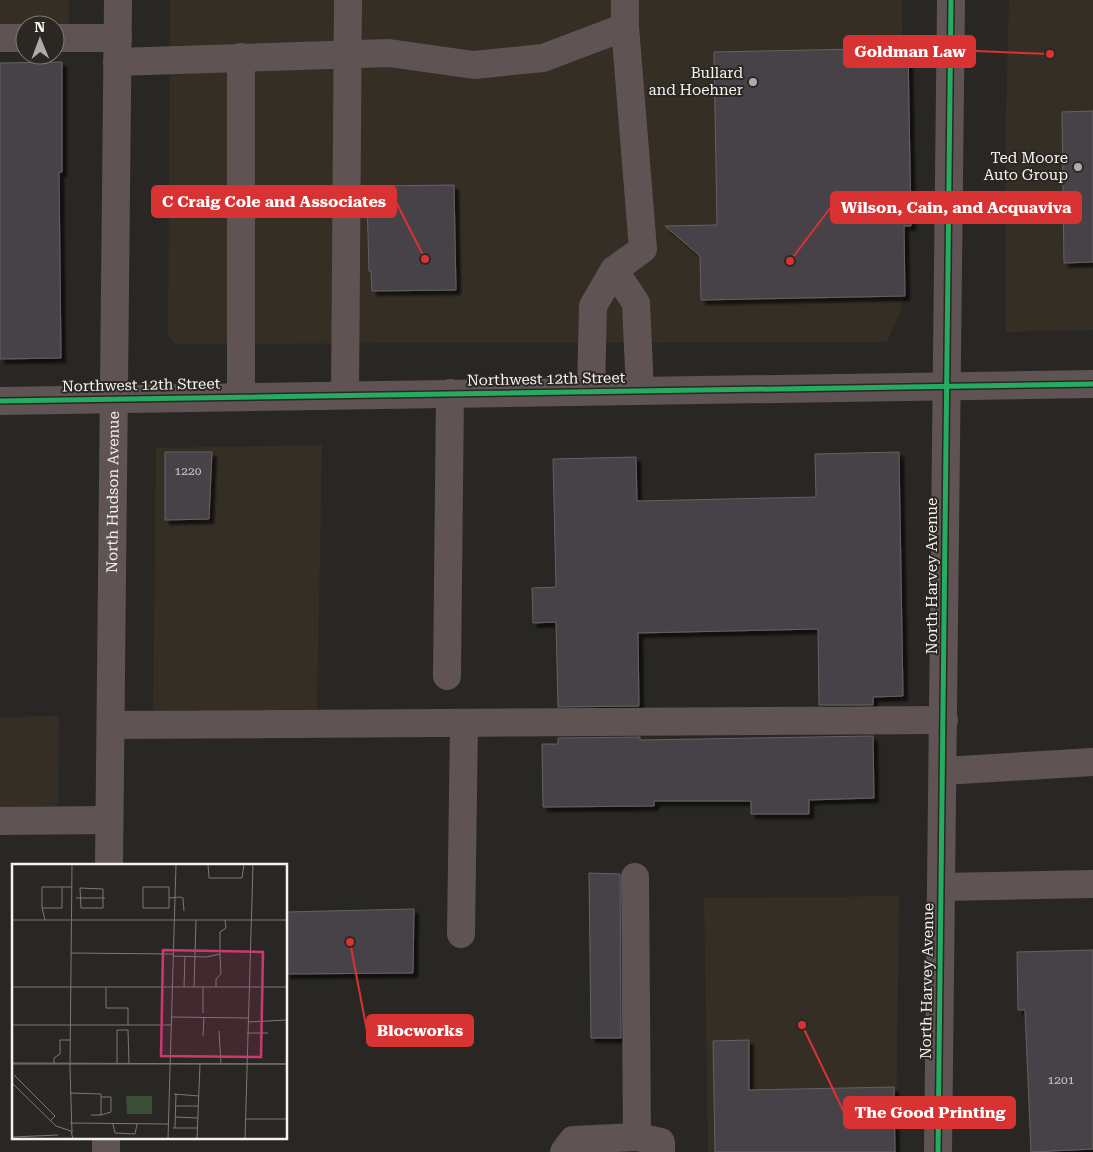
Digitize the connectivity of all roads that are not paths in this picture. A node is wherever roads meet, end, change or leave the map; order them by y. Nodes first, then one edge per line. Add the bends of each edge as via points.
1 (118, 0) edge
2 (348, 0) edge
3 (625, 0) edge
4 (950, 0) edge
5 (624, 27) junction
6 (0, 38) edge
7 (15, 38) edge
8 (65, 40) edge
9 (118, 50) junction
10 (346, 53) junction
11 (242, 57) junction
12 (614, 270) junction
13 (1093, 384) edge
14 (946, 386) junction
15 (591, 391) junction
16 (640, 391) junction
17 (450, 393) junction
18 (345, 395) junction
19 (241, 396) junction
20 (115, 398) junction
21 (0, 401) edge
22 (447, 676) dead end
23 (944, 720) junction
24 (464, 723) junction
25 (111, 725) junction
26 (1093, 762) edge
27 (943, 771) junction
28 (109, 820) junction
29 (0, 821) edge
30 (109, 864) edge
31 (635, 877) dead end
32 (1093, 884) edge
33 (941, 887) junction
34 (461, 934) dead end
35 (637, 1136) junction
36 (564, 1152) edge
37 (661, 1152) edge
38 (938, 1152) edge

1 - 9 street, North Hudson Avenue
2 - 10 street
3 - 5 street
4 - 14 street, North Harvey Avenue
5 - 10 street via 543,58 474,65 390,52
5 - 12 street via 643,249
6 - 7 street
8 - 9 street
9 - 11 street
9 - 20 street, North Hudson Avenue
10 - 11 street
10 - 18 street
11 - 19 street
12 - 15 street via 593,306
12 - 16 street via 636,303
13 - 14 street, Northwest 12th Street
14 - 16 street, Northwest 12th Street
14 - 23 street, North Harvey Avenue
15 - 16 street, Northwest 12th Street
15 - 17 street, Northwest 12th Street
17 - 18 street, Northwest 12th Street
17 - 22 street
18 - 19 street, Northwest 12th Street
19 - 20 street, Northwest 12th Street
20 - 21 street, Northwest 12th Street
20 - 25 street, North Hudson Avenue
23 - 24 street
23 - 27 street, North Harvey Avenue
24 - 25 street
24 - 34 street
25 - 28 street, North Hudson Avenue
26 - 27 street
27 - 33 street, North Harvey Avenue
28 - 29 street
28 - 30 street, North Hudson Avenue
31 - 35 street
32 - 33 street
33 - 38 street, North Harvey Avenue
35 - 36 street via 573,1140
35 - 37 street via 661,1142

